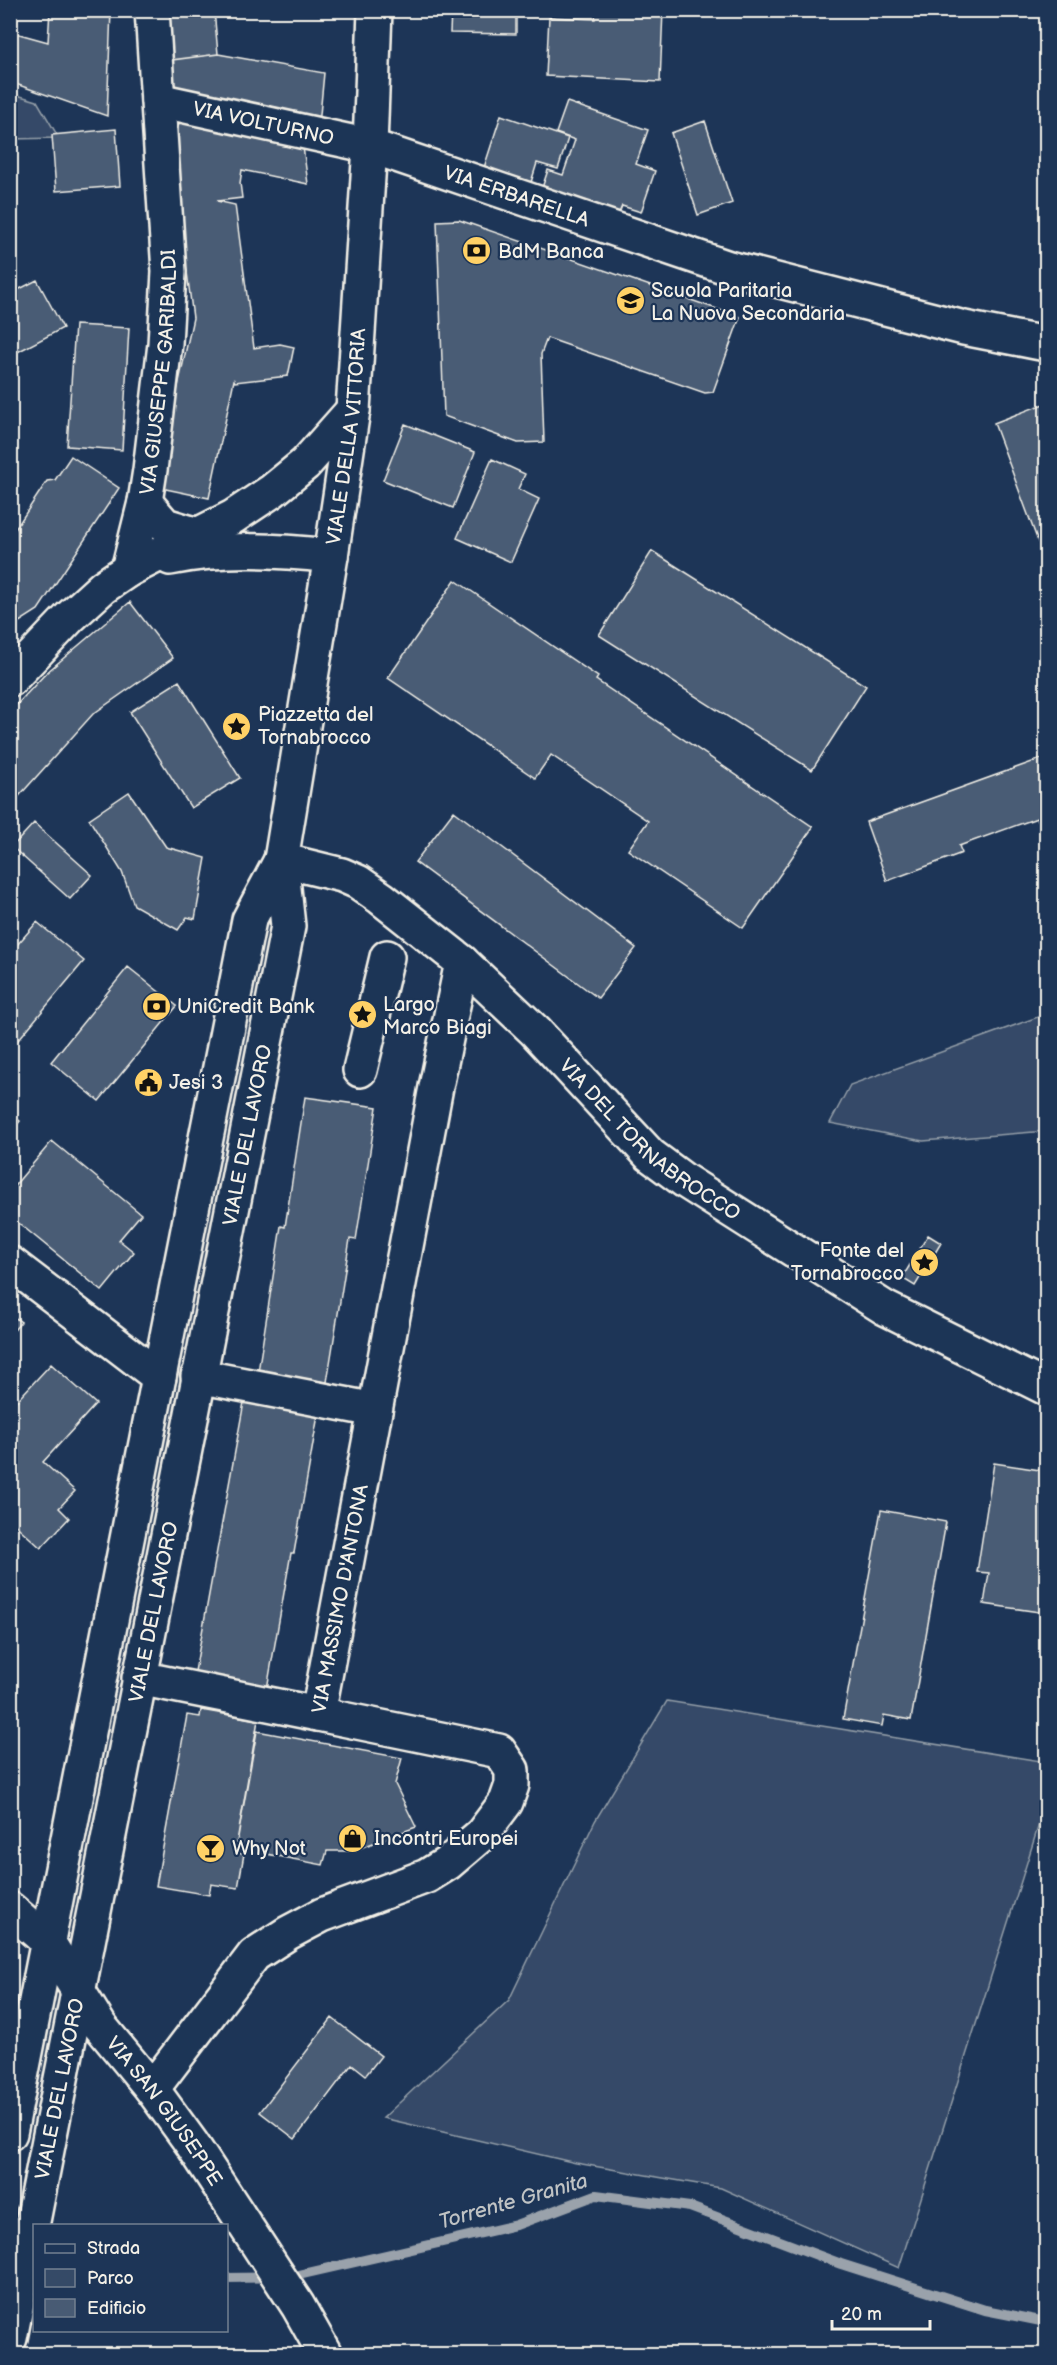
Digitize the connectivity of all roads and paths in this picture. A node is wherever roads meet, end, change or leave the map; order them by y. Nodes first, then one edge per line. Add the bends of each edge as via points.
1 (152, 10) edge
2 (375, 10) edge
3 (158, 100) junction
4 (370, 146) junction
5 (1047, 344) edge
6 (353, 410) junction
7 (145, 502) junction
8 (198, 535) junction
9 (331, 556) junction
10 (128, 570) junction
11 (23, 657) edge
12 (10, 680) edge
13 (281, 860) junction
14 (387, 957) dead end
15 (462, 962) junction
16 (360, 1070) dead end
17 (10, 1263) edge
18 (198, 1376) junction
19 (159, 1377) junction
20 (1047, 1389) edge
21 (375, 1410) junction
22 (139, 1678) junction
23 (318, 1714) junction
24 (10, 1909) edge
25 (48, 1942) junction
26 (79, 1995) junction
27 (152, 2089) junction
28 (10, 2133) edge
29 (33, 2224) edge
30 (33, 2226) edge
31 (10, 2338) edge
32 (325, 2355) edge

1 - 3 main road, VIA GIUSEPPE GARIBALDI
2 - 4 main road, VIALE DELLA VITTORIA
3 - 4 main road, VIA VOLTURNO
3 - 7 main road, VIA GIUSEPPE GARIBALDI via 169,272 165,344
4 - 5 main road, VIA ERBARELLA via 729,268 964,328
4 - 6 main road, VIALE DELLA VITTORIA
6 - 8 main road via 305,464 272,491 233,518
6 - 9 main road, VIALE DELLA VITTORIA
7 - 8 main road via 165,525
7 - 10 main road, VIA GIUSEPPE GARIBALDI
8 - 10 main road
9 - 10 main road via 239,551 180,556
9 - 13 main road, VIALE DELLA VITTORIA
10 - 11 main road
11 - 12 main road
13 - 15 main road, VIA DEL TORNABROCCO via 358,882
13 - 18 main road, VIALE DEL LAVORO via 288,926
13 - 19 main road, VIALE DEL LAVORO via 249,920
14 - 16 main road
15 - 20 main road, VIA DEL TORNABROCCO via 535,1031 650,1155 685,1181 885,1308
15 - 21 main road, VIA MASSIMO D'ANTONA
17 - 19 main road
18 - 21 main road
18 - 22 main road, VIALE DEL LAVORO
19 - 25 main road, VIALE DEL LAVORO
21 - 23 main road, VIA MASSIMO D'ANTONA
22 - 23 main road, VIA MASSIMO D'ANTONA
22 - 26 main road, VIALE DEL LAVORO
23 - 27 main road via 499,1750 512,1770 507,1802 482,1834 428,1876 322,1915 254,1955
24 - 25 main road, VIA SAN GIUSEPPE
25 - 26 main road, VIA SAN GIUSEPPE
25 - 28 main road, VIALE DEL LAVORO
26 - 27 main road, VIA SAN GIUSEPPE
26 - 29 main road, VIALE DEL LAVORO
27 - 32 main road, VIA SAN GIUSEPPE via 246,2225
30 - 31 main road, VIALE DEL LAVORO

